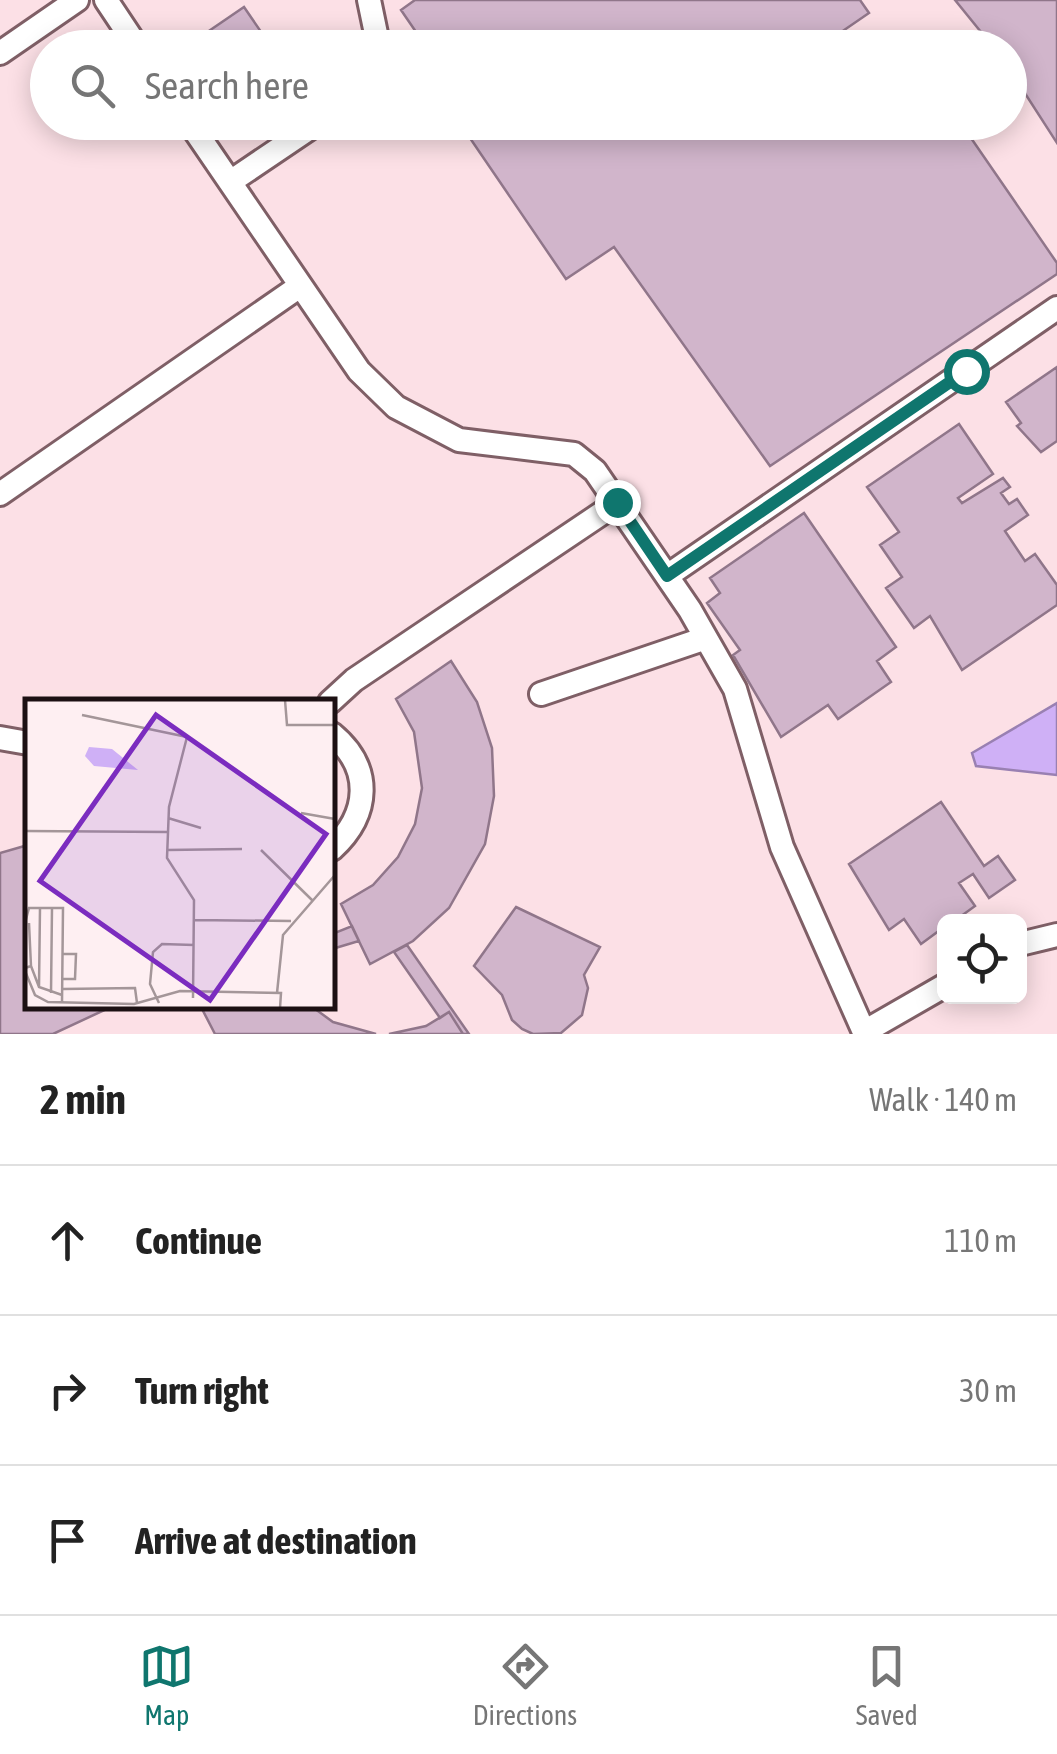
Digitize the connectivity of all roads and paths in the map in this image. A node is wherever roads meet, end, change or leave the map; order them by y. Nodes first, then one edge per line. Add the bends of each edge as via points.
1 (77, 0) edge
2 (106, 0) edge
3 (369, 0) edge
4 (33, 30) edge
5 (126, 30) edge
6 (375, 30) edge
7 (30, 32) edge
8 (0, 53) edge
9 (201, 140) edge
10 (292, 140) edge
11 (230, 182) junction
12 (300, 286) junction
13 (1057, 308) edge
14 (0, 494) edge
15 (617, 502) junction
16 (667, 576) junction
17 (706, 638) junction
18 (541, 694) dead end
19 (333, 699) edge
20 (335, 736) edge
21 (0, 738) edge
22 (25, 742) edge
23 (335, 846) edge
24 (1057, 935) edge
25 (1027, 942) edge
26 (937, 990) edge

1 - 4 lane
2 - 5 lane
3 - 6 lane
7 - 8 lane
9 - 11 lane
10 - 11 lane
11 - 12 lane
12 - 14 lane
12 - 15 lane via 359,371 396,407 459,440 574,454
13 - 16 lane
15 - 16 lane
15 - 19 lane
16 - 17 lane
17 - 18 lane
17 - 26 lane via 735,689 777,834 864,1032
20 - 23 lane via 359,766 364,789 355,823
21 - 22 lane
24 - 25 lane

